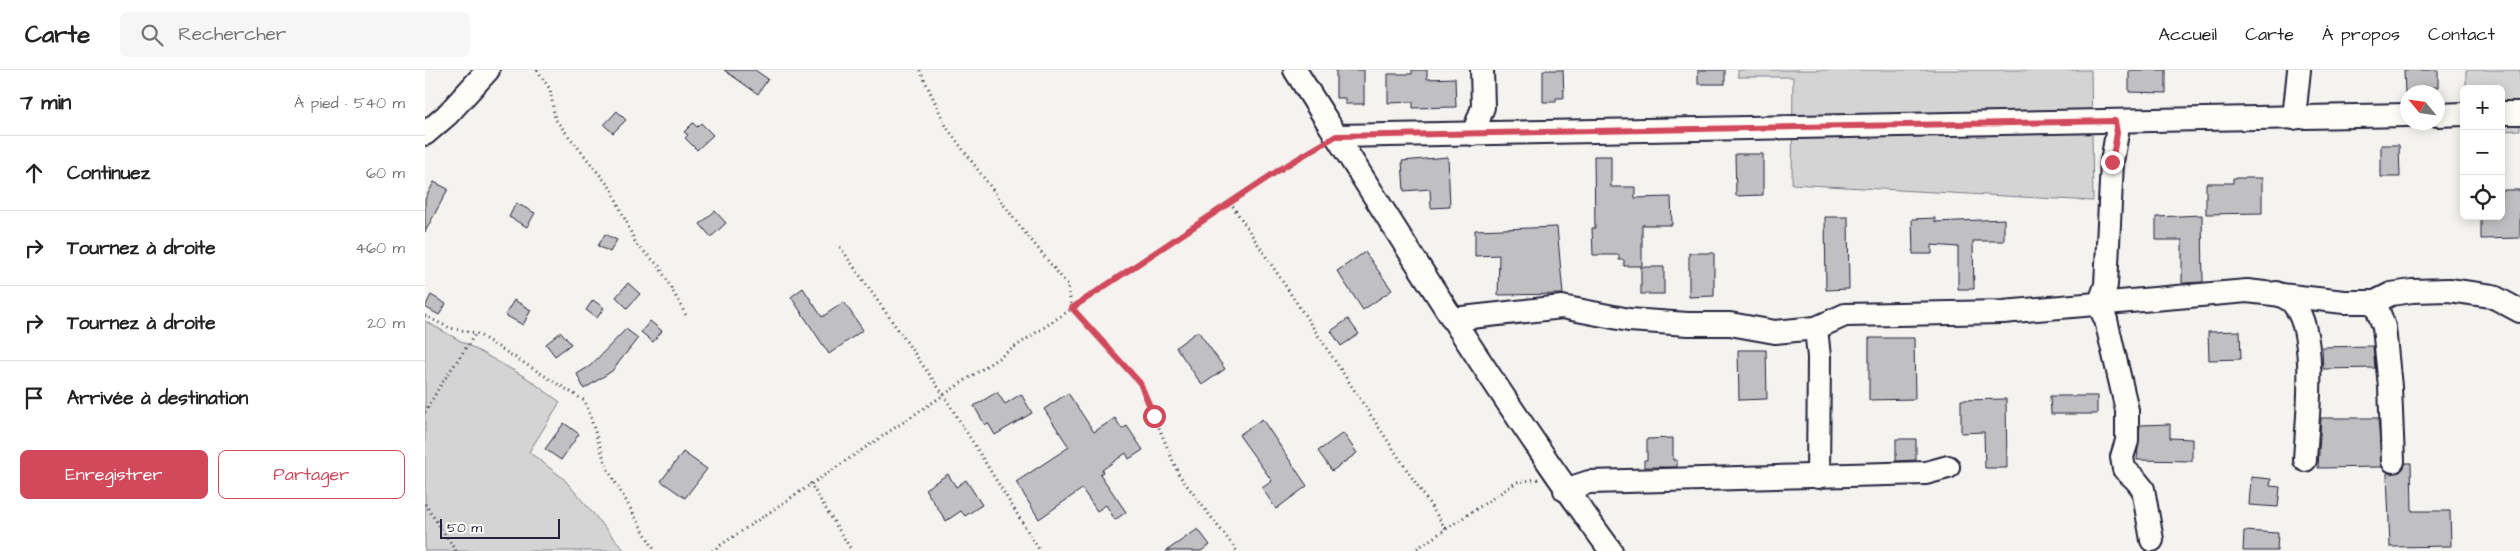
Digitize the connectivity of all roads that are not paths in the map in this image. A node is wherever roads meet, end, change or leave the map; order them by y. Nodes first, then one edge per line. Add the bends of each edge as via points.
1 (488, 70) edge
2 (1295, 70) edge
3 (1482, 70) edge
4 (2299, 70) edge
5 (2505, 113) edge
6 (2520, 113) edge
7 (2460, 114) edge
8 (2400, 115) edge
9 (2445, 115) edge
10 (2295, 118) junction
11 (2115, 121) junction
12 (425, 134) edge
13 (1473, 134) junction
14 (1336, 136) junction
15 (2276, 293) junction
16 (2375, 302) junction
17 (2099, 304) junction
18 (2520, 310) edge
19 (1453, 319) junction
20 (1816, 328) junction
21 (2305, 460) dead end
22 (2393, 462) dead end
23 (1948, 467) dead end
24 (1818, 477) junction
25 (1561, 483) junction
26 (2152, 540) dead end
27 (1611, 551) edge

1 - 12 street
2 - 14 street
3 - 13 street via 1483,107
4 - 10 street
5 - 6 street
7 - 9 street
8 - 10 street
10 - 11 street
11 - 13 street
11 - 17 street via 2117,133 2112,162 2106,285
13 - 14 street
14 - 19 street
15 - 16 street via 2344,302
15 - 17 street via 2247,291
15 - 21 street via 2295,304 2304,326 2310,373
16 - 18 street via 2398,293 2449,290 2493,296
16 - 22 street via 2384,327
17 - 20 street via 2003,312 1845,315
17 - 26 street via 2106,320 2127,410 2127,442 2122,457 2124,469 2143,489
19 - 20 street via 1562,306 1629,320 1730,324 1775,332
19 - 25 street
20 - 24 street via 1819,357
23 - 24 street via 1926,473
24 - 25 street
25 - 27 street

